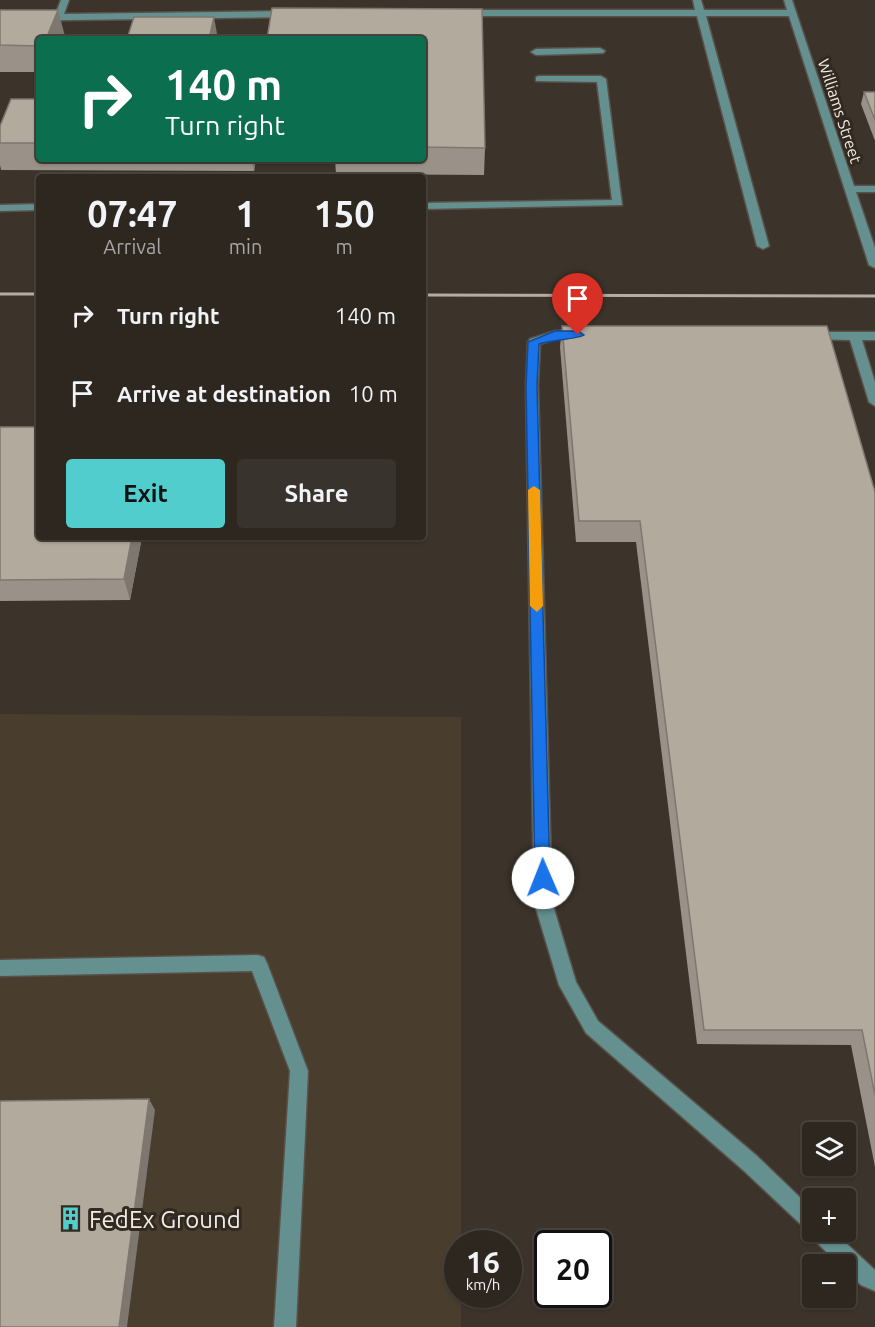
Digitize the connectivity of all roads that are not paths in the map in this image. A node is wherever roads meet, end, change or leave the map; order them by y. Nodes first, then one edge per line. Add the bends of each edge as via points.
1 (65, 0) edge
2 (698, 0) edge
3 (788, 0) edge
4 (701, 13) junction
5 (792, 13) junction
6 (305, 14) edge
7 (448, 14) edge
8 (59, 17) junction
9 (0, 18) edge
10 (600, 51) dead end
11 (536, 52) dead end
12 (539, 79) dead end
13 (850, 189) junction
14 (875, 189) edge
15 (426, 206) edge
16 (36, 207) edge
17 (0, 208) edge
18 (764, 246) dead end
19 (875, 265) edge
20 (603, 335) edge
21 (795, 336) edge
22 (855, 336) junction
23 (875, 336) edge
24 (875, 402) edge
25 (0, 968) edge
26 (802, 1213) edge
27 (830, 1242) edge
28 (875, 1281) edge
29 (285, 1327) edge

1 - 8 street
2 - 4 street
3 - 5 street, Williams Street
4 - 5 street
4 - 7 street
4 - 18 street
5 - 13 street, Williams Street
6 - 8 street
8 - 9 street
10 - 11 street
12 - 15 street via 601,79 618,203
13 - 14 street
13 - 19 street, Williams Street
16 - 17 street
20 - 26 street via 555,335 534,342 543,902 568,985 592,1027 750,1163
21 - 22 street
22 - 23 street
22 - 24 street
25 - 29 street via 258,963 300,1071
27 - 28 street

